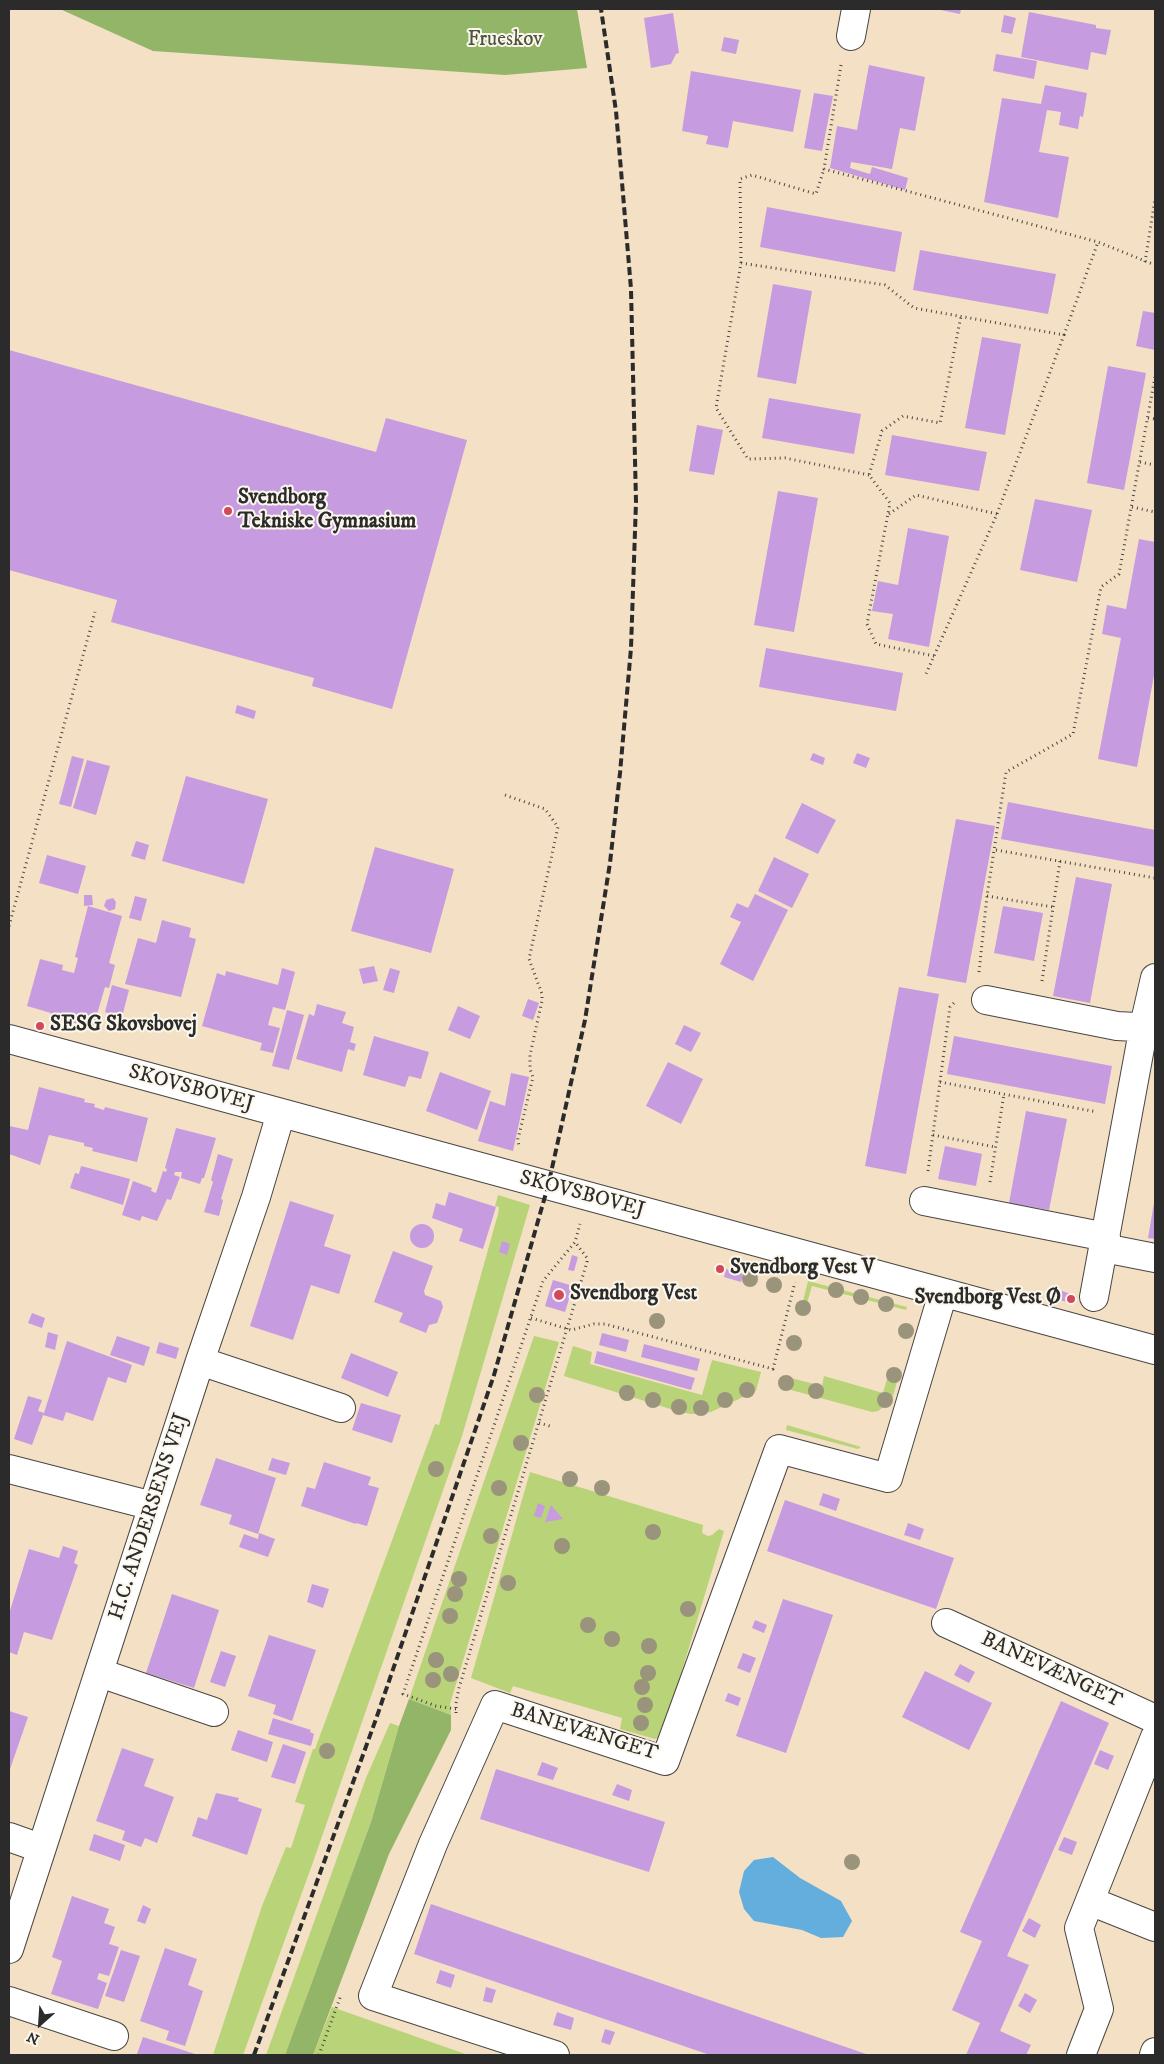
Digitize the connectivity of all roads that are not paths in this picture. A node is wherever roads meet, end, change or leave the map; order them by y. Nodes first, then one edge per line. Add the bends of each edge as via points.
1 (856, 9) edge
2 (851, 36) road end
3 (1155, 978) edge
4 (975, 991) road end
5 (1150, 1027) edge
6 (9, 1039) edge
7 (281, 1113) junction
8 (924, 1201) road end
9 (1105, 1243) junction
10 (1155, 1258) edge
11 (943, 1293) junction
12 (1094, 1298) dead end
13 (1155, 1350) edge
14 (200, 1361) junction
15 (341, 1408) dead end
16 (9, 1470) edge
17 (153, 1506) junction
18 (946, 1623) dead end
19 (100, 1673) junction
20 (214, 1712) dead end
21 (1155, 1719) edge
22 (1155, 1737) edge
23 (9, 1837) edge
24 (40, 1848) junction
25 (1090, 1901) junction
26 (1155, 1927) edge
27 (9, 1949) edge
28 (9, 2001) edge
29 (114, 2036) dead end
30 (555, 2055) edge
31 (1081, 2055) edge

1 - 2 street
3 - 5 street
4 - 5 street via 1038,1010 1117,1026
5 - 9 street via 1127,1118
6 - 7 street, SKOVSBOVEJ
7 - 11 street, SKOVSBOVEJ
7 - 14 street, H.C. ANDERSENS VEJ
8 - 9 street
9 - 10 street
9 - 12 street
11 - 13 street, SKOVSBOVEJ
11 - 30 street, BANEVÆNGET via 888,1478 779,1449 665,1761 495,1705 434,1844 373,1996
14 - 15 street
14 - 17 street, H.C. ANDERSENS VEJ
16 - 17 street
17 - 19 street, H.C. ANDERSENS VEJ
18 - 21 street, BANEVÆNGET
19 - 20 street
19 - 24 street, H.C. ANDERSENS VEJ
22 - 25 street
23 - 24 street
24 - 27 street, H.C. ANDERSENS VEJ
25 - 26 street
25 - 31 street via 1079,1928 1099,2009
28 - 29 street

